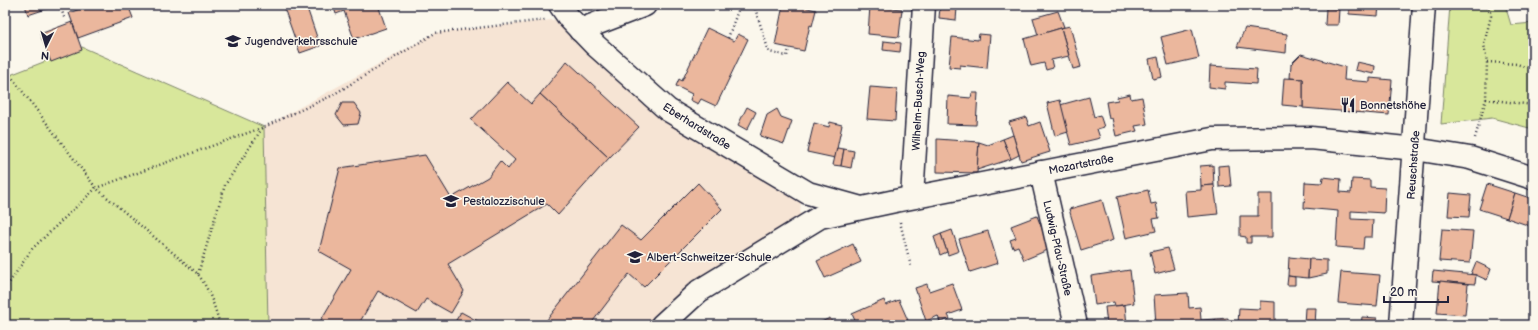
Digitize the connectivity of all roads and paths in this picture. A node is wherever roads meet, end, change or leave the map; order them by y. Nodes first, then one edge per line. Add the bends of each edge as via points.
1 (60, 5) edge
2 (644, 5) edge
3 (740, 5) edge
4 (754, 5) edge
5 (924, 5) edge
6 (1424, 5) edge
7 (1488, 5) edge
8 (570, 18) edge
9 (65, 20) dead end
10 (728, 38) dead end
11 (789, 48) dead end
12 (5, 52) edge
13 (1487, 62) junction
14 (1533, 70) edge
15 (1486, 99) junction
16 (1533, 105) edge
17 (264, 127) junction
18 (1414, 149) junction
19 (1470, 158) junction
20 (1041, 172) junction
21 (1533, 178) edge
22 (96, 188) junction
23 (904, 199) junction
24 (861, 208) junction
25 (911, 267) dead end
26 (198, 274) junction
27 (5, 289) edge
28 (220, 325) edge
29 (662, 325) edge
30 (1076, 325) edge
31 (1400, 325) edge

1 - 9 path
2 - 8 street
3 - 10 path
4 - 11 path via 769,52 787,56
5 - 23 street, Wilhelm-Busch-Weg
6 - 18 street, Reuschstraße
7 - 13 path via 1491,16 1484,44
8 - 17 path via 435,33 331,96
8 - 24 street, Eberhardstraße via 595,45 668,110 808,193
12 - 22 path via 10,75
13 - 14 path via 1517,64
13 - 15 path
15 - 16 path
15 - 19 path
17 - 22 path
17 - 26 path via 225,184
18 - 19 street, Mozartstraße
18 - 20 street, Mozartstraße via 1311,138 1212,139
18 - 31 street, Reuschstraße
19 - 21 street, Mozartstraße
20 - 23 street, Mozartstraße
20 - 30 street, Ludwig-Pfau-Straße
22 - 26 path
22 - 27 path via 32,249
23 - 24 street, Mozartstraße
23 - 25 path
24 - 29 street, Mozartstraße via 820,217 699,291
26 - 28 path via 214,304

